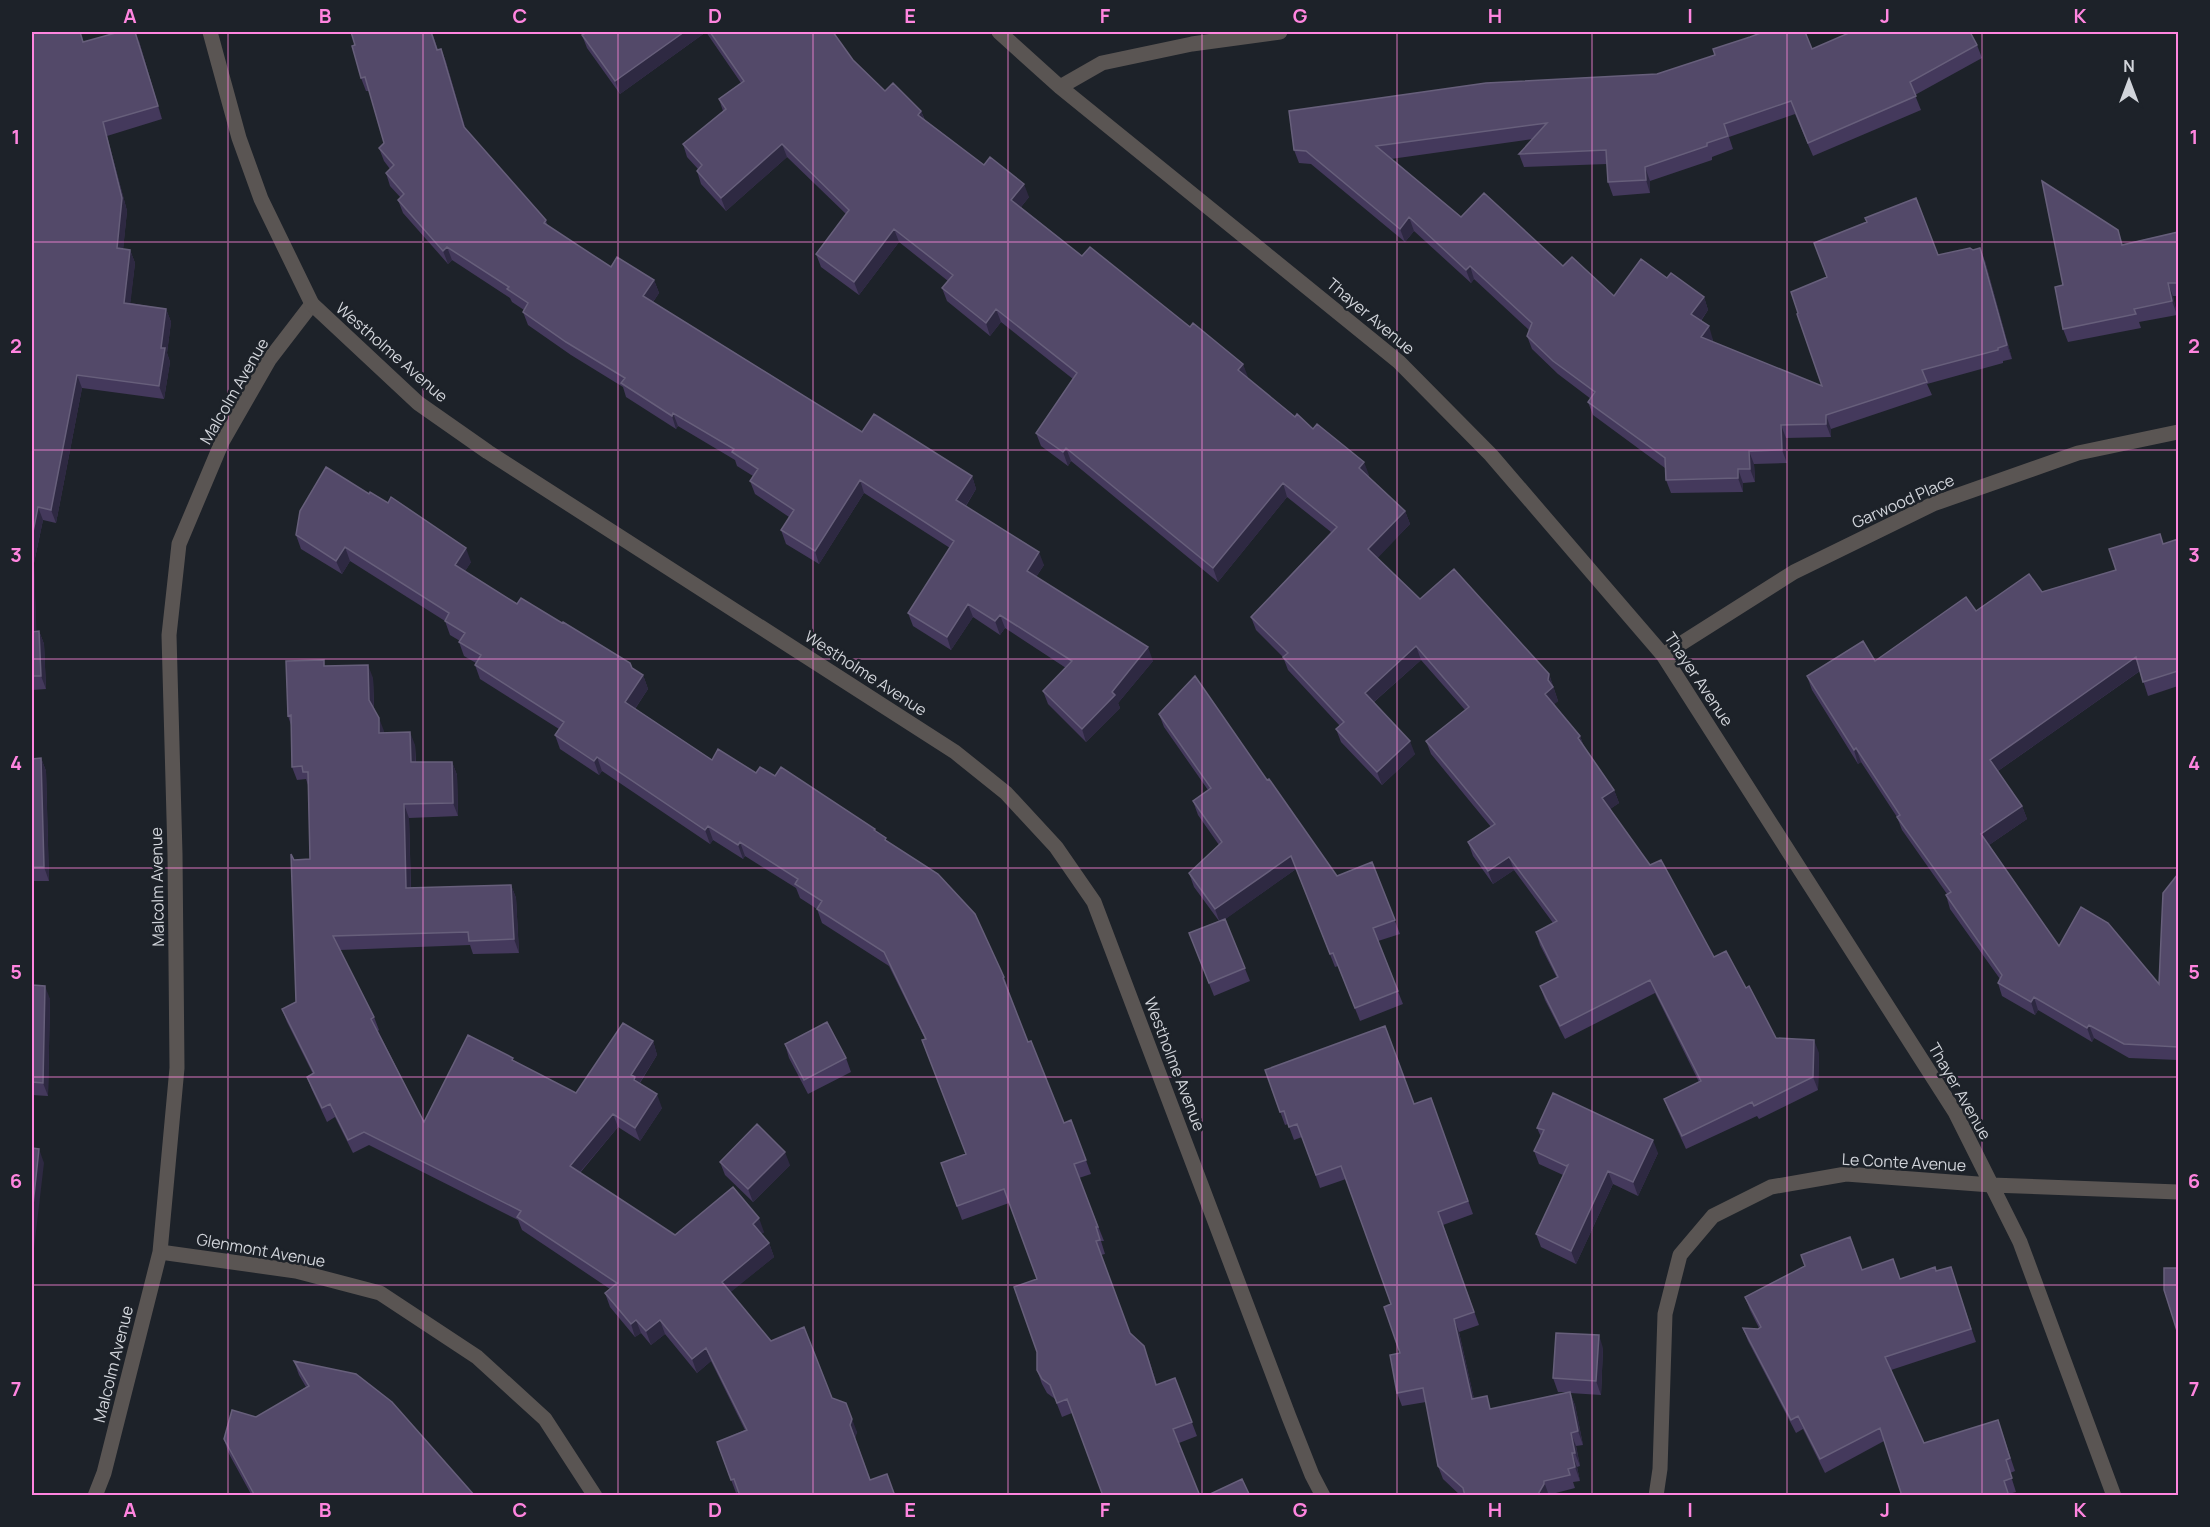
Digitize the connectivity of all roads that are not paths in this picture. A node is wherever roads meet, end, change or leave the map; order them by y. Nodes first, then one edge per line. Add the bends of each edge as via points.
1 (210, 32) edge
2 (999, 32) edge
3 (1280, 32) edge
4 (1060, 87) junction
5 (312, 304) junction
6 (2178, 432) edge
7 (1663, 655) junction
8 (1991, 1185) junction
9 (2178, 1192) edge
10 (160, 1252) junction
11 (95, 1496) edge
12 (595, 1496) edge
13 (1323, 1496) edge
14 (1656, 1496) edge
15 (2114, 1496) edge

1 - 5 street, Westholme Avenue via 239,138 261,199
2 - 4 street, Thayer Avenue
3 - 4 street via 1191,44 1102,63
4 - 7 street, Thayer Avenue via 1399,362 1491,455
5 - 10 street, Malcolm Avenue via 269,360 222,442 179,544 169,635 177,1068
5 - 13 street, Westholme Avenue via 418,403 955,752 1006,793 1056,847 1094,902 1289,1418
6 - 7 street, Garwood Place via 2078,453 1933,504 1794,572
7 - 8 street, Thayer Avenue via 1955,1112
8 - 9 street, Le Conte Avenue
8 - 14 street, Le Conte Avenue via 1846,1174 1772,1187 1713,1216 1680,1255 1665,1314
8 - 15 street, Thayer Avenue via 2020,1242
10 - 11 street, Malcolm Avenue
10 - 12 street, Glenmont Avenue via 296,1271 380,1293 477,1357 545,1419

